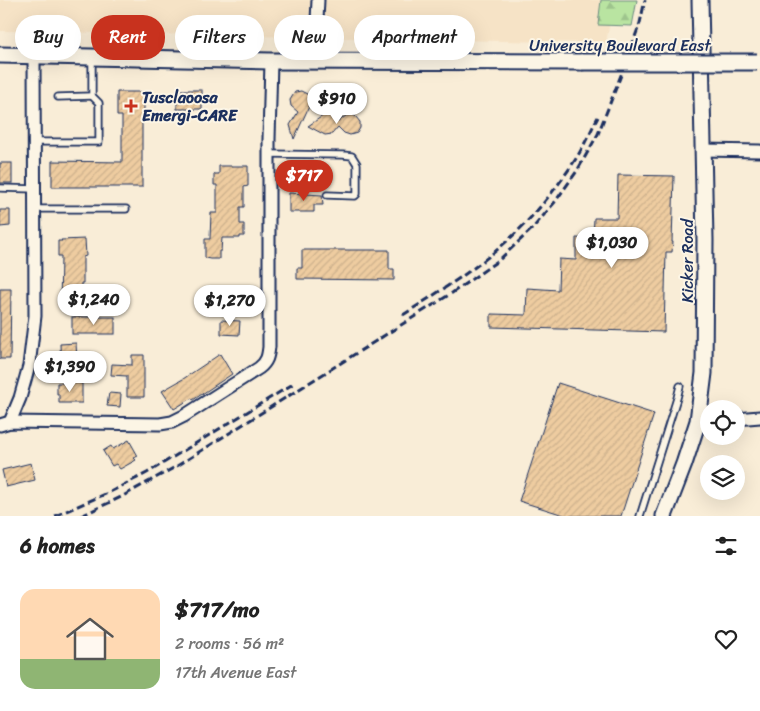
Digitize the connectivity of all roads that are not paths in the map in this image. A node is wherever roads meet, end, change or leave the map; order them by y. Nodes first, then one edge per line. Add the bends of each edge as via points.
1 (318, 0) edge
2 (700, 0) edge
3 (0, 55) edge
4 (15, 55) edge
5 (165, 59) edge
6 (34, 60) edge
7 (92, 60) edge
8 (271, 61) junction
9 (315, 61) junction
10 (759, 62) edge
11 (92, 96) junction
12 (58, 97) dead end
13 (34, 142) junction
14 (703, 150) junction
15 (760, 151) edge
16 (269, 154) junction
17 (0, 188) edge
18 (35, 189) junction
19 (327, 195) dead end
20 (126, 208) dead end
21 (35, 209) junction
22 (680, 386) dead end
23 (703, 400) edge
24 (760, 417) edge
25 (745, 418) edge
26 (5, 424) edge
27 (700, 428) edge
28 (640, 516) edge
29 (664, 516) edge

1 - 9 street
2 - 14 main road, Kicker Road
3 - 4 main road, University Boulevard East
5 - 8 main road, University Boulevard East
6 - 13 street
7 - 11 lane
8 - 9 main road, University Boulevard East
8 - 16 street
9 - 10 main road, University Boulevard East, bridge
11 - 12 lane
11 - 13 lane via 100,103 99,142
13 - 18 street
14 - 15 street
14 - 23 main road, Kicker Road
16 - 19 lane via 352,156 357,164 357,194
16 - 26 street via 268,347 265,364 172,422
17 - 18 lane
18 - 21 street
20 - 21 lane
21 - 26 street via 34,316 29,366 20,398
22 - 28 lane
24 - 25 street
27 - 29 main road, Kicker Road

